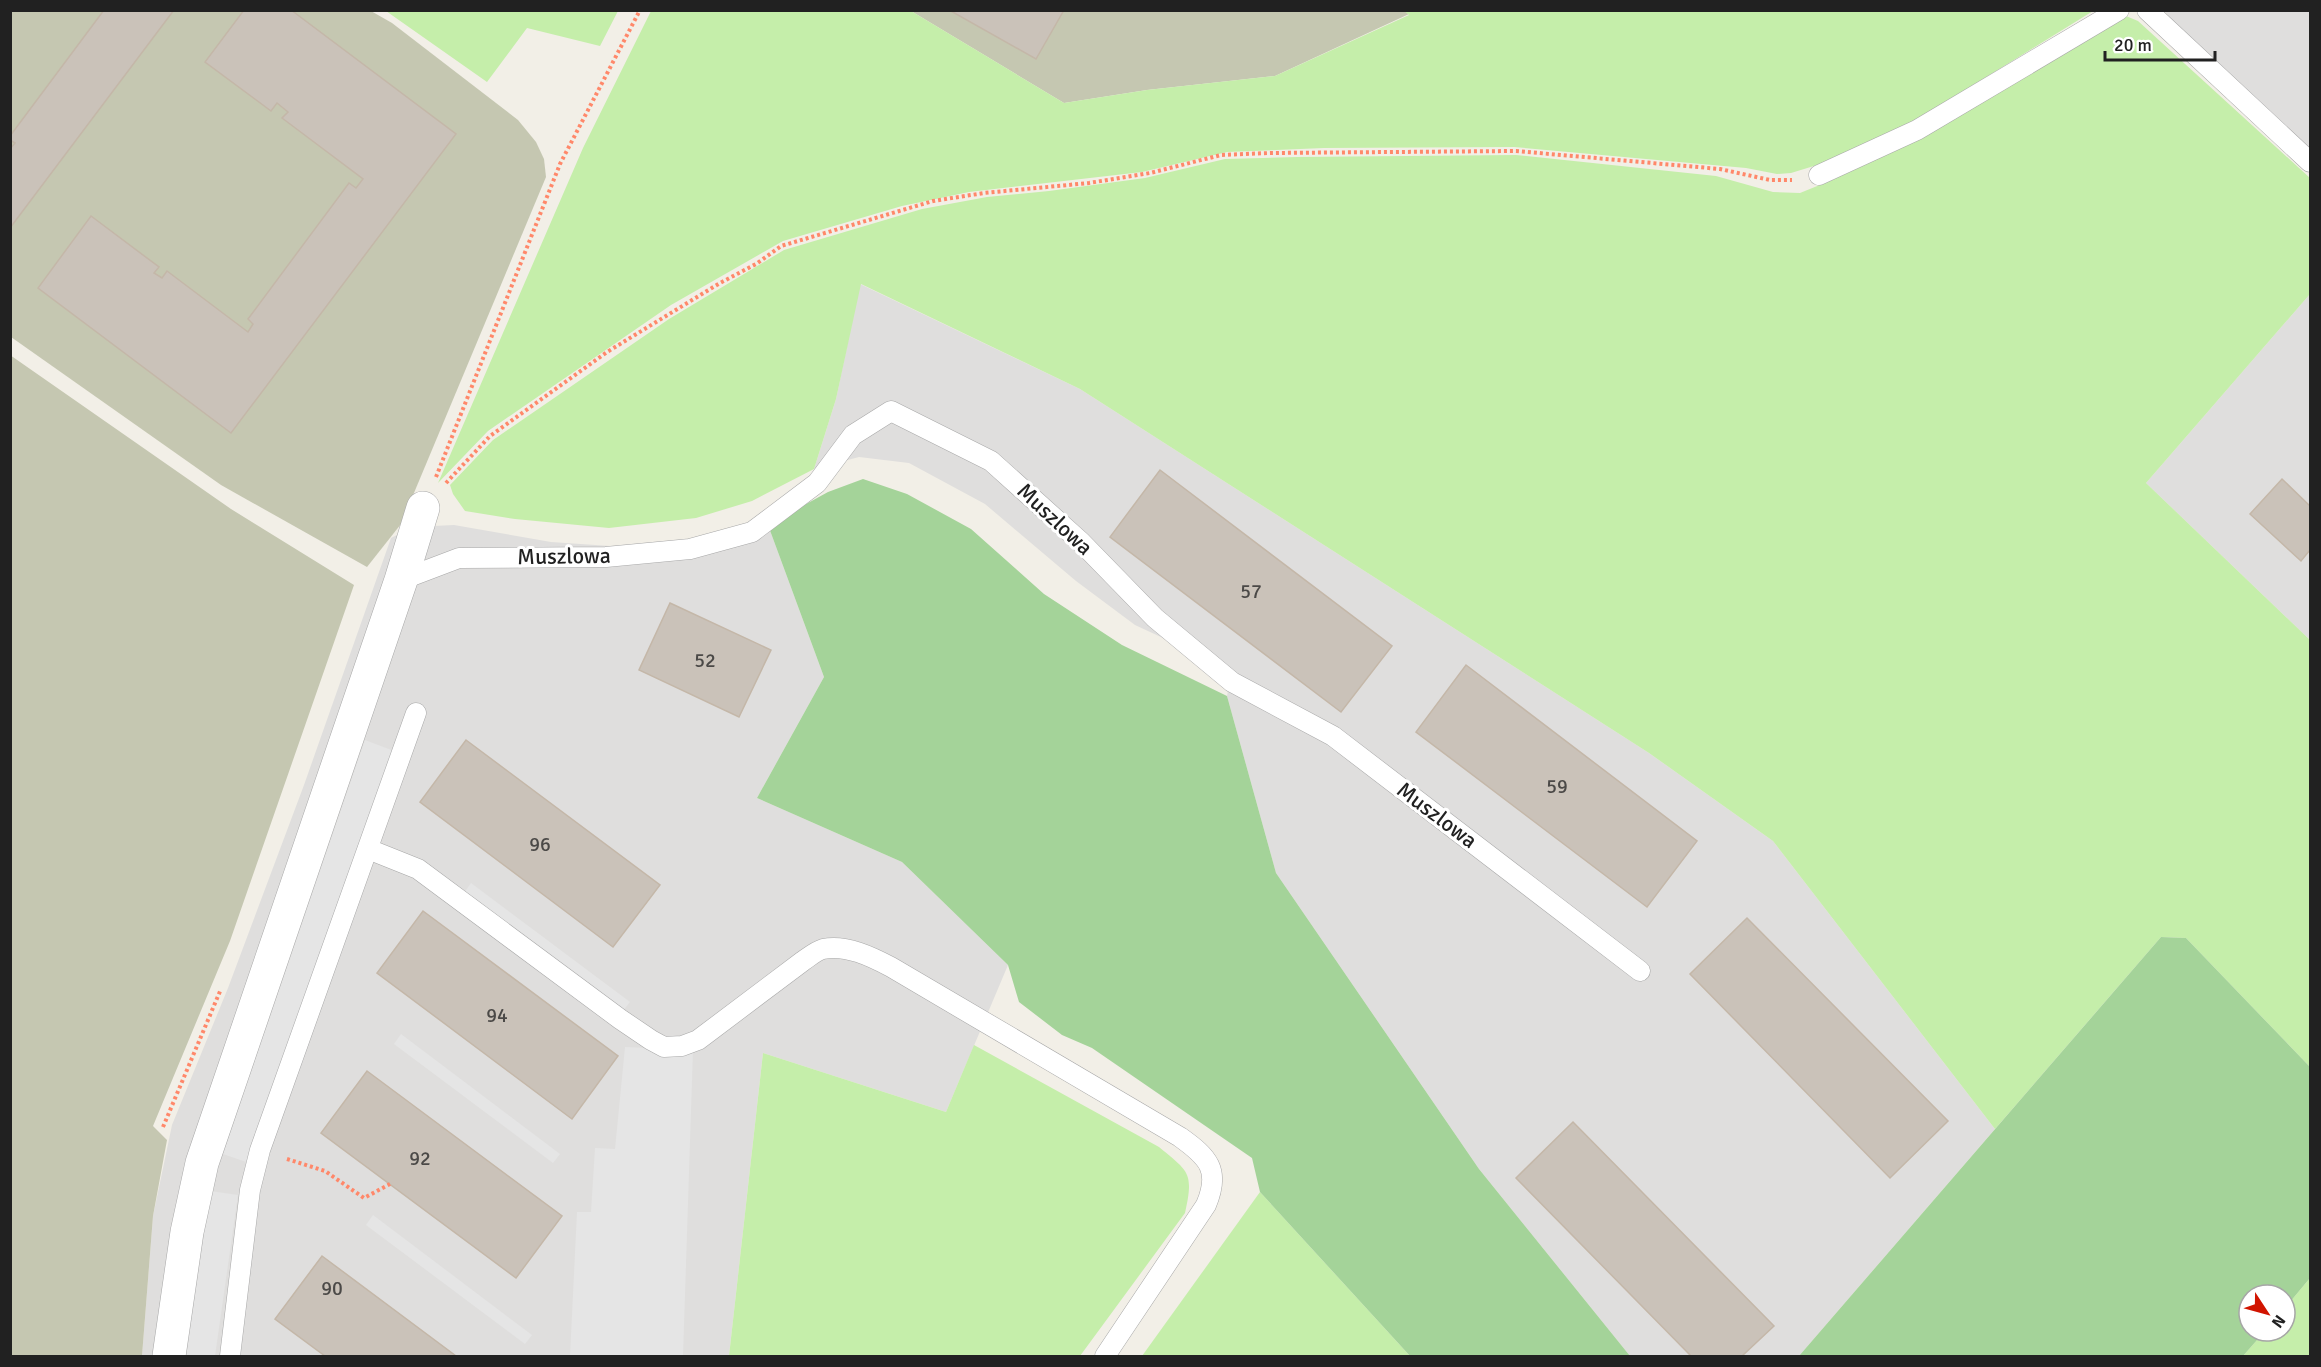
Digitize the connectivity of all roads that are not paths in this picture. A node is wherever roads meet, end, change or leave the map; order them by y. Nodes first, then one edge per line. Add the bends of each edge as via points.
1 (2119, 10) edge
2 (2147, 10) edge
3 (2310, 162) edge
4 (1819, 175) road end
5 (423, 508) road end
6 (401, 580) junction
7 (416, 713) dead end
8 (368, 849) junction
9 (1640, 971) dead end
10 (169, 1356) edge
11 (230, 1356) edge
12 (1105, 1356) edge

1 - 4 lane via 1917,130
2 - 3 lane
5 - 6 street
6 - 9 lane, Muszlowa via 459,558 618,555 690,549 752,532 818,483 853,435 891,411 992,461 1081,542 1155,618 1232,682 1333,736
6 - 10 street via 202,1163 187,1232
7 - 8 lane
8 - 11 lane via 249,1190
8 - 12 lane via 418,868 620,1019 664,1047 698,1040 803,961 821,950 836,948 891,967 1179,1137 1193,1147 1214,1173 1214,1188

